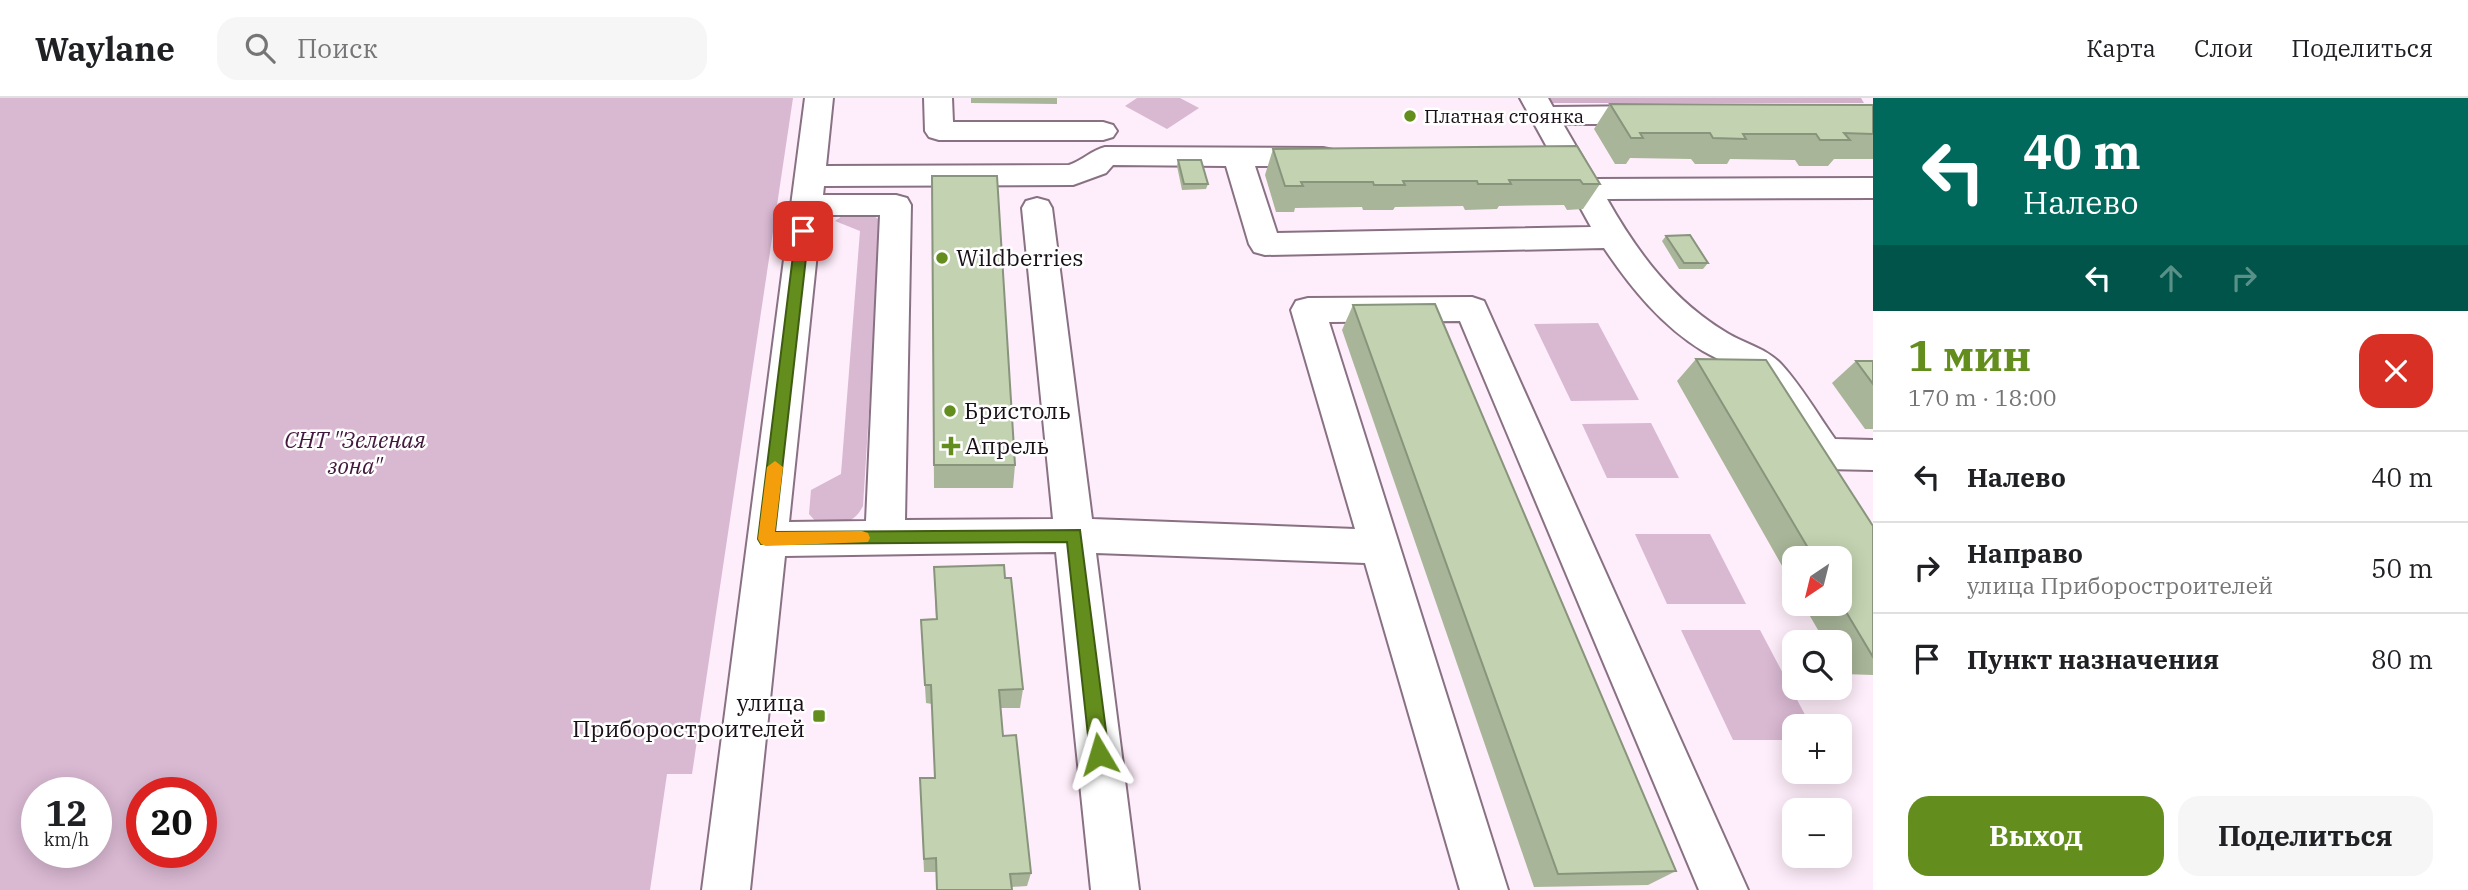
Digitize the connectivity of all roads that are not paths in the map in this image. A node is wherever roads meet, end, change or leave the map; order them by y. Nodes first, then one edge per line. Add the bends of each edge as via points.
1 (819, 98) edge
2 (938, 98) edge
3 (1538, 107) edge
4 (1681, 115) edge
5 (1103, 132) junction
6 (1347, 157) edge
7 (1238, 158) junction
8 (1873, 188) edge
9 (1586, 189) junction
10 (808, 190) junction
11 (1037, 208) dead end
12 (1613, 237) junction
13 (1825, 454) junction
14 (1873, 455) edge
15 (1846, 486) edge
16 (1074, 535) junction
17 (885, 538) junction
18 (766, 539) junction
19 (1380, 547) junction
20 (726, 890) edge
21 (1115, 890) edge
22 (1484, 890) edge
23 (1724, 890) edge

1 - 10 street
2 - 5 street via 939,131
3 - 4 street
3 - 9 street via 1552,154
5 - 7 street
5 - 10 street via 1095,166 1073,175
6 - 7 street
7 - 12 street via 1265,244
8 - 9 street
9 - 12 street
10 - 17 street via 896,205
10 - 18 street
11 - 16 street
12 - 13 street via 1641,278 1684,320 1769,373
13 - 14 street
13 - 15 street
16 - 17 street
16 - 19 street
16 - 21 street
17 - 18 street
18 - 20 street
19 - 22 street
19 - 23 street via 1308,310 1472,309

